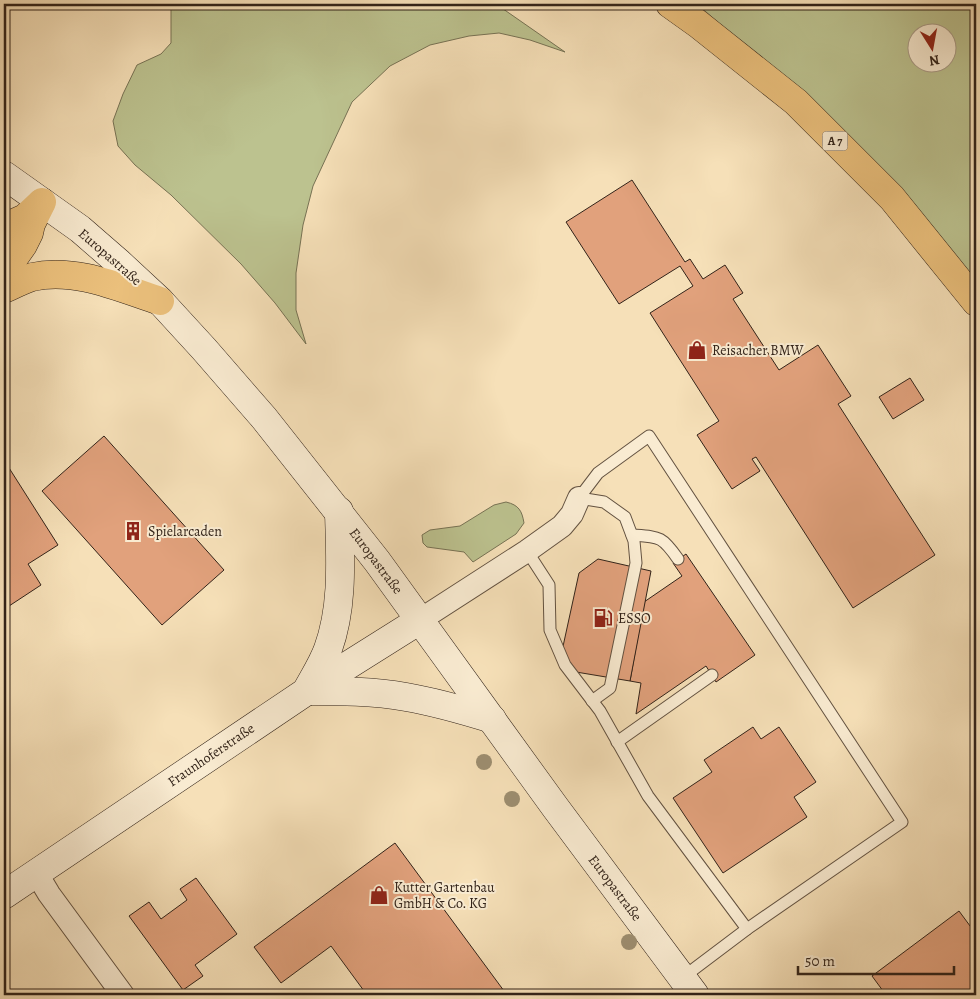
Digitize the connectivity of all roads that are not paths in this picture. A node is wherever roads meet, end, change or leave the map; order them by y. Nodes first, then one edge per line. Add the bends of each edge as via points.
1 (670, 4) edge
2 (4, 175) edge
3 (42, 202) junction
4 (4, 232) edge
5 (4, 272) edge
6 (4, 289) edge
7 (160, 301) junction
8 (976, 302) edge
9 (579, 498) junction
10 (339, 511) junction
11 (632, 535) junction
12 (527, 551) junction
13 (678, 559) dead end
14 (420, 620) junction
15 (712, 675) dead end
16 (307, 691) junction
17 (592, 700) junction
18 (492, 719) junction
19 (616, 742) junction
20 (37, 874) junction
21 (4, 895) edge
22 (747, 929) junction
23 (689, 987) edge
24 (123, 995) edge

1 - 8 highway, A 7 via 796,102 892,198
2 - 3 main road, Europastraße
3 - 4 highway
3 - 5 highway via 23,245
3 - 7 main road, Europastraße via 80,229
6 - 7 highway via 32,277 64,275
7 - 10 main road, Europastraße via 264,418
9 - 11 lane via 604,502 624,517
9 - 12 street via 562,526
9 - 22 lane via 598,473 649,436 902,822
10 - 14 main road, Europastraße
10 - 16 main road via 340,565 335,621 328,649
11 - 13 lane via 658,537 667,543
11 - 17 lane via 636,563 610,688
12 - 14 street
12 - 17 lane via 549,584 550,630 565,665
14 - 16 main road, Fraunhoferstraße
14 - 18 main road, Europastraße
15 - 19 lane
16 - 18 main road via 406,696
16 - 20 main road, Fraunhoferstraße
17 - 19 lane
18 - 23 main road, Europastraße
19 - 22 lane via 648,796
20 - 21 main road, Fraunhoferstraße
20 - 24 street
22 - 23 lane

